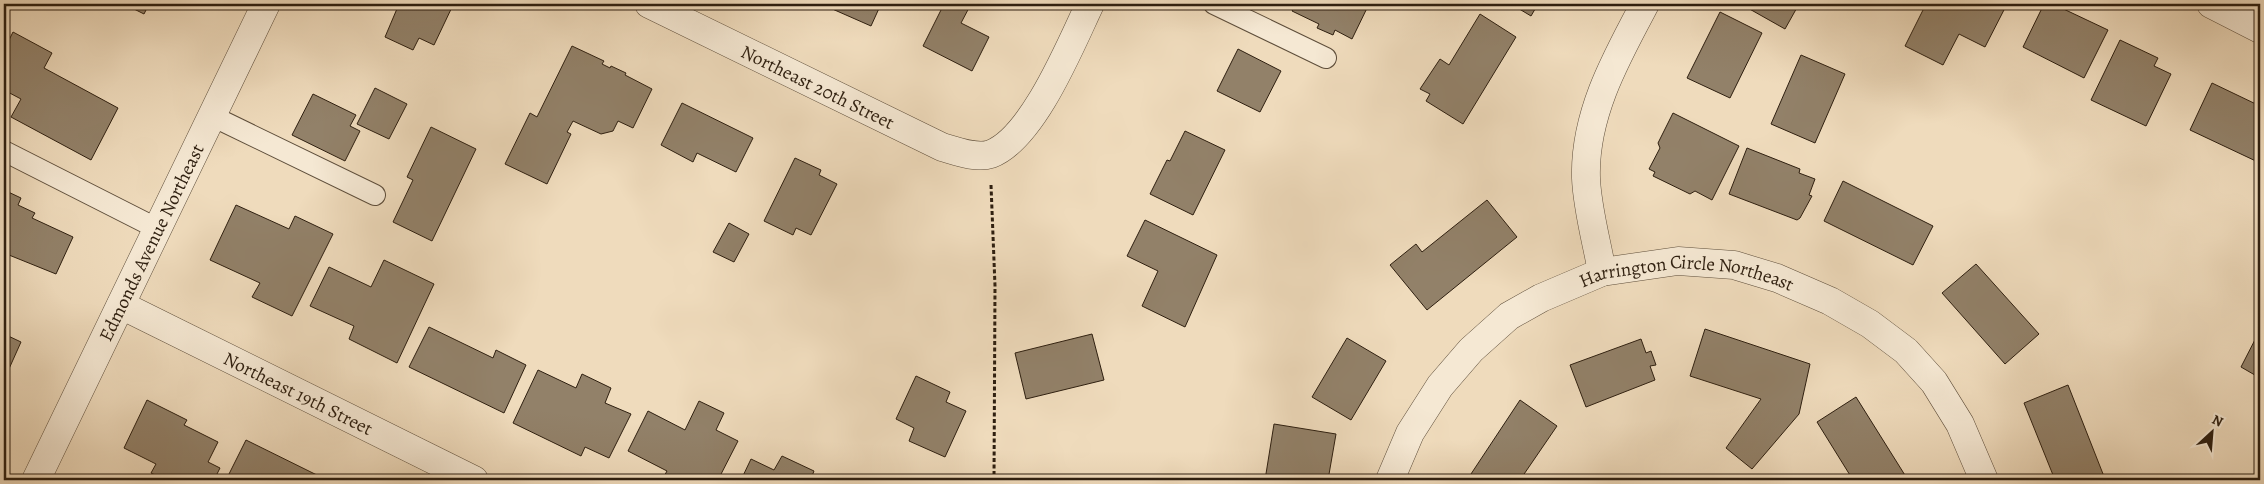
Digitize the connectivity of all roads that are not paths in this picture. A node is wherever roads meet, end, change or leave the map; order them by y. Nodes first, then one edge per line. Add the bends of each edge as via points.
1 (266, 4) edge
2 (650, 4) edge
3 (1090, 4) edge
4 (1214, 4) edge
5 (1645, 4) edge
6 (2211, 4) edge
7 (2260, 29) edge
8 (1326, 58) dead end
9 (212, 116) junction
10 (4, 151) edge
11 (375, 195) dead end
12 (158, 229) junction
13 (1602, 272) junction
14 (121, 305) junction
15 (36, 480) edge
16 (474, 480) edge
17 (1390, 480) edge
18 (1984, 480) edge

1 - 9 street, Edmonds Avenue Northeast
2 - 3 street, Northeast 20th Street via 942,147 966,154 990,155 1013,140 1036,110
4 - 8 lane
5 - 13 street via 1613,63 1597,106 1588,146 1586,179
6 - 7 street
9 - 11 lane
9 - 12 street, Edmonds Avenue Northeast
10 - 12 lane
12 - 14 street, Edmonds Avenue Northeast
13 - 17 street, Harrington Circle Northeast via 1541,298 1509,316 1471,350 1440,386 1410,433
13 - 18 street, Harrington Circle Northeast via 1678,261 1734,265 1778,278 1830,301 1870,324 1906,351 1934,382 1960,424
14 - 15 street, Edmonds Avenue Northeast
14 - 16 street, Northeast 19th Street

